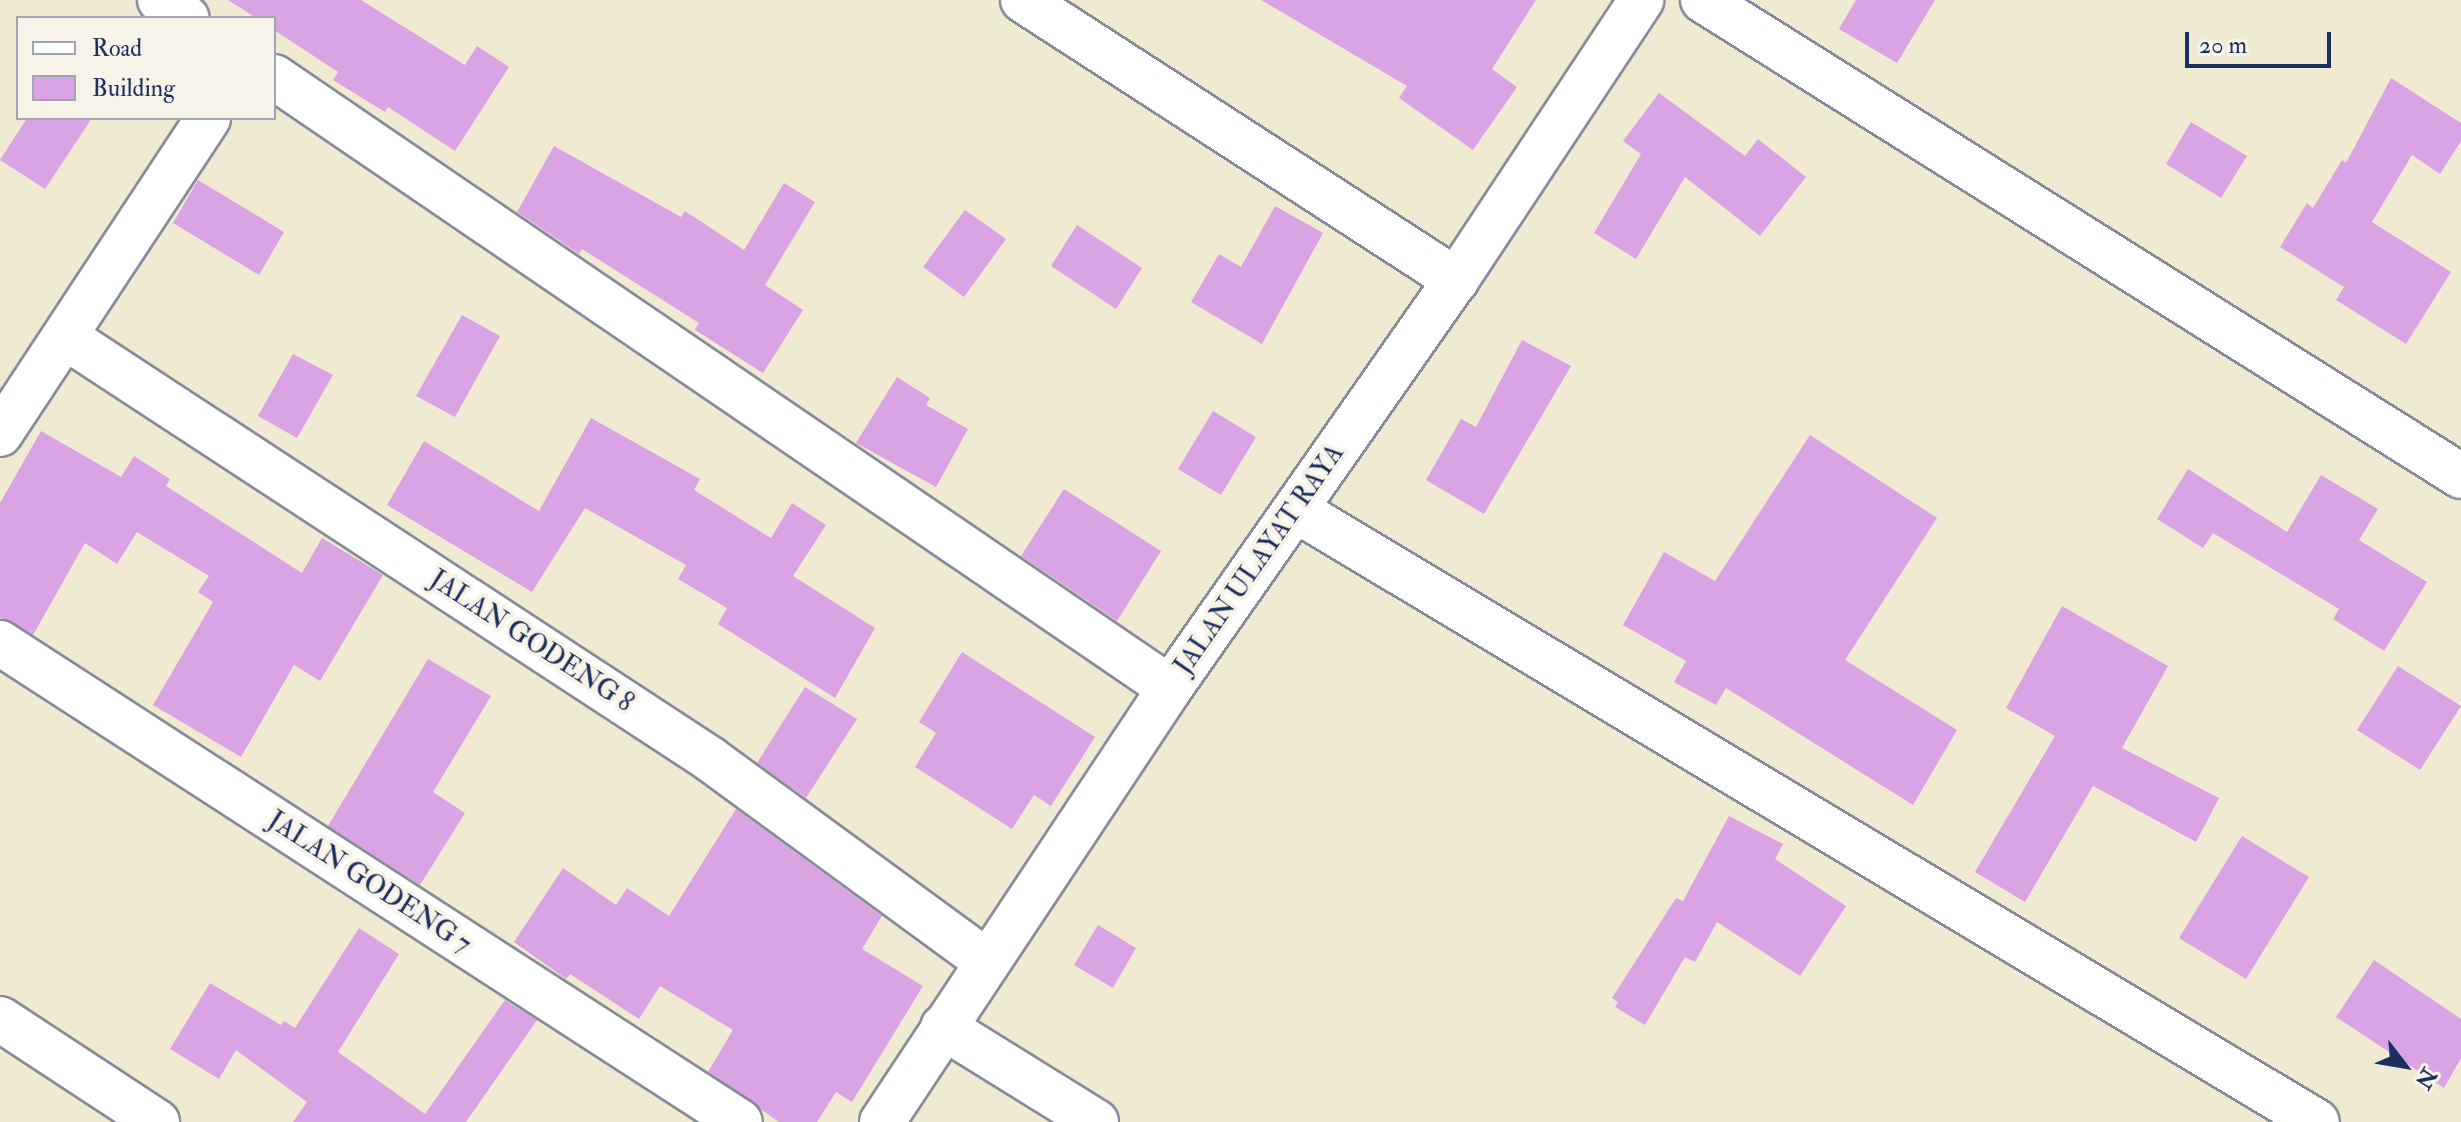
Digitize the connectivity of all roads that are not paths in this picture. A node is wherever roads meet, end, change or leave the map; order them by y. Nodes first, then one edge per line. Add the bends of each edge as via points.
1 (160, 0) edge
2 (1023, 0) edge
3 (1641, 0) edge
4 (1703, 0) edge
5 (184, 16) edge
6 (276, 78) edge
7 (207, 120) edge
8 (1456, 280) junction
9 (67, 338) junction
10 (0, 434) edge
11 (2461, 476) edge
12 (1296, 510) junction
13 (0, 643) edge
14 (1170, 688) junction
15 (986, 961) junction
16 (0, 1019) edge
17 (943, 1027) junction
18 (157, 1122) edge
19 (740, 1122) edge
20 (882, 1122) edge
21 (1096, 1122) edge
22 (2317, 1122) edge

1 - 5 street
2 - 8 street
3 - 8 street, JALAN ULAYAT RAYA
4 - 11 street
6 - 14 street
7 - 9 street
8 - 12 street, JALAN ULAYAT RAYA
9 - 10 street
9 - 15 street, JALAN GODENG 8 via 710,759
12 - 14 street, JALAN ULAYAT RAYA
12 - 22 street
13 - 19 street, JALAN GODENG 7
14 - 15 street, JALAN ULAYAT RAYA
15 - 17 street, JALAN ULAYAT RAYA
16 - 18 street
17 - 20 street, JALAN ULAYAT RAYA
17 - 21 street

